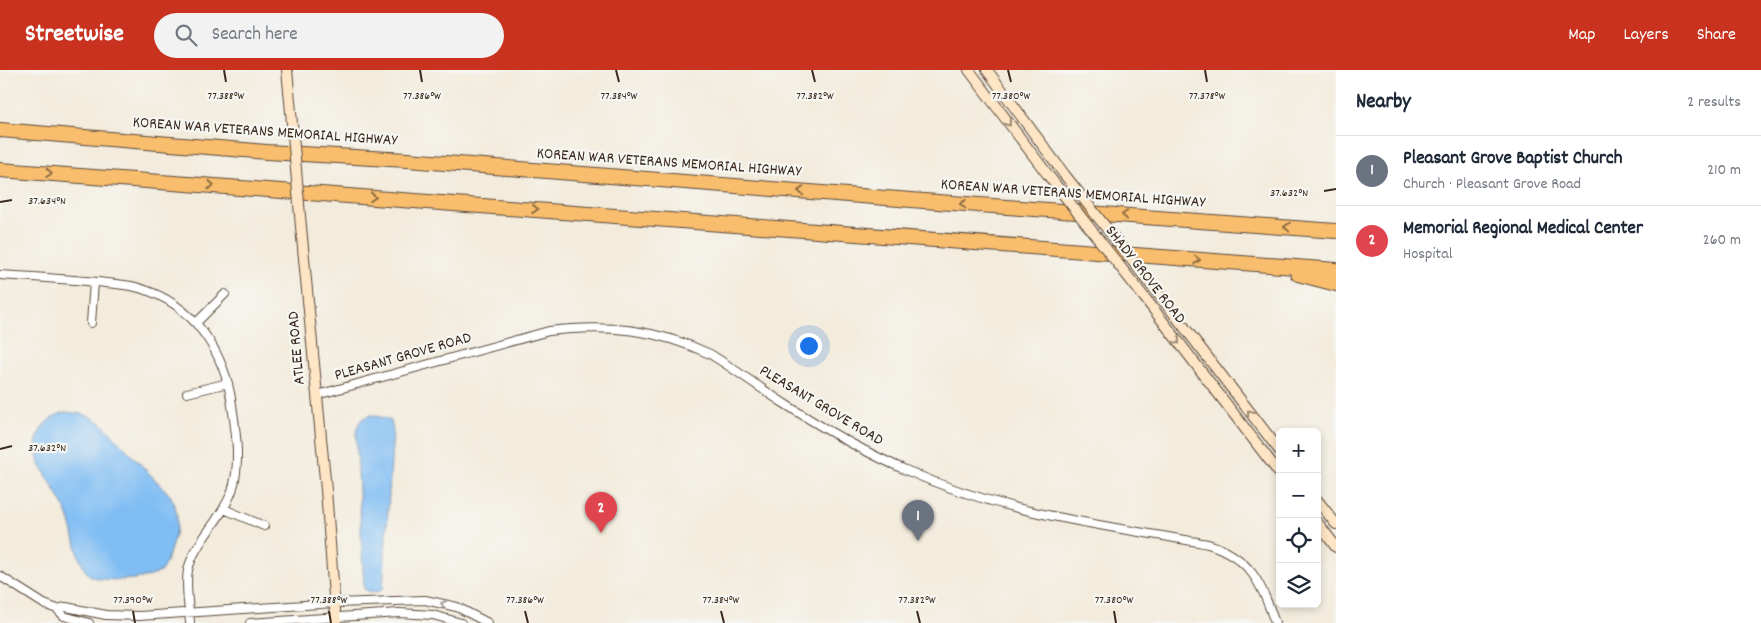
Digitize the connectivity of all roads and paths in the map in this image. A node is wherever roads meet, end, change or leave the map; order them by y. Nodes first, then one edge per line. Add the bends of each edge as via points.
1 (287, 70) edge
2 (968, 70) edge
3 (987, 70) edge
4 (0, 130) edge
5 (0, 170) edge
6 (1336, 231) edge
7 (1266, 265) junction
8 (1336, 270) edge
9 (0, 275) edge
10 (94, 282) junction
11 (1336, 284) edge
12 (225, 294) dead end
13 (91, 323) dead end
14 (196, 323) junction
15 (228, 383) junction
16 (187, 393) dead end
17 (317, 395) junction
18 (1276, 446) edge
19 (1279, 473) edge
20 (1321, 505) edge
21 (224, 509) junction
22 (1336, 524) edge
23 (264, 526) dead end
24 (1321, 527) edge
25 (1336, 547) edge
26 (0, 576) edge
27 (334, 603) junction
28 (66, 607) junction
29 (57, 609) junction
30 (189, 613) junction
31 (63, 620) edge
32 (335, 620) edge
33 (89, 623) edge
34 (190, 623) edge
35 (250, 623) edge
36 (461, 623) edge
37 (488, 623) edge
38 (1275, 623) edge

1 - 17 main road, ATLEE ROAD, bridge
2 -> 19 main road, SHADY GROVE ROAD, bridge
18 -> 3 main road, SHADY GROVE ROAD, bridge
6 -> 4 highway, KOREAN WAR VETERANS MEMORIAL HIGHWAY
5 -> 7 highway
7 - 8 highway
7 - 11 highway
9 - 10 street
10 - 13 street
10 - 14 street via 125,285 153,293 178,307
12 - 14 street
14 - 15 street via 220,359
15 - 16 street
15 - 21 street via 236,463 232,490
17 - 27 main road, ATLEE ROAD
17 - 38 street, PLEASANT GROVE ROAD via 550,331 599,327 654,334 710,354 822,427 950,489 1024,511 1218,547 1253,573 1266,596
20 - 22 main road
21 - 23 street
21 - 30 street via 191,561 187,581
24 - 25 main road
26 - 29 street
27 - 30 street
27 - 32 main road, ATLEE ROAD
37 -> 27 street via 457,607 425,600
28 - 29 street
28 - 30 street via 127,616
28 - 31 street
29 - 31 street
30 - 34 street
31 - 33 street
32 - 35 street
32 - 36 street via 414,613

